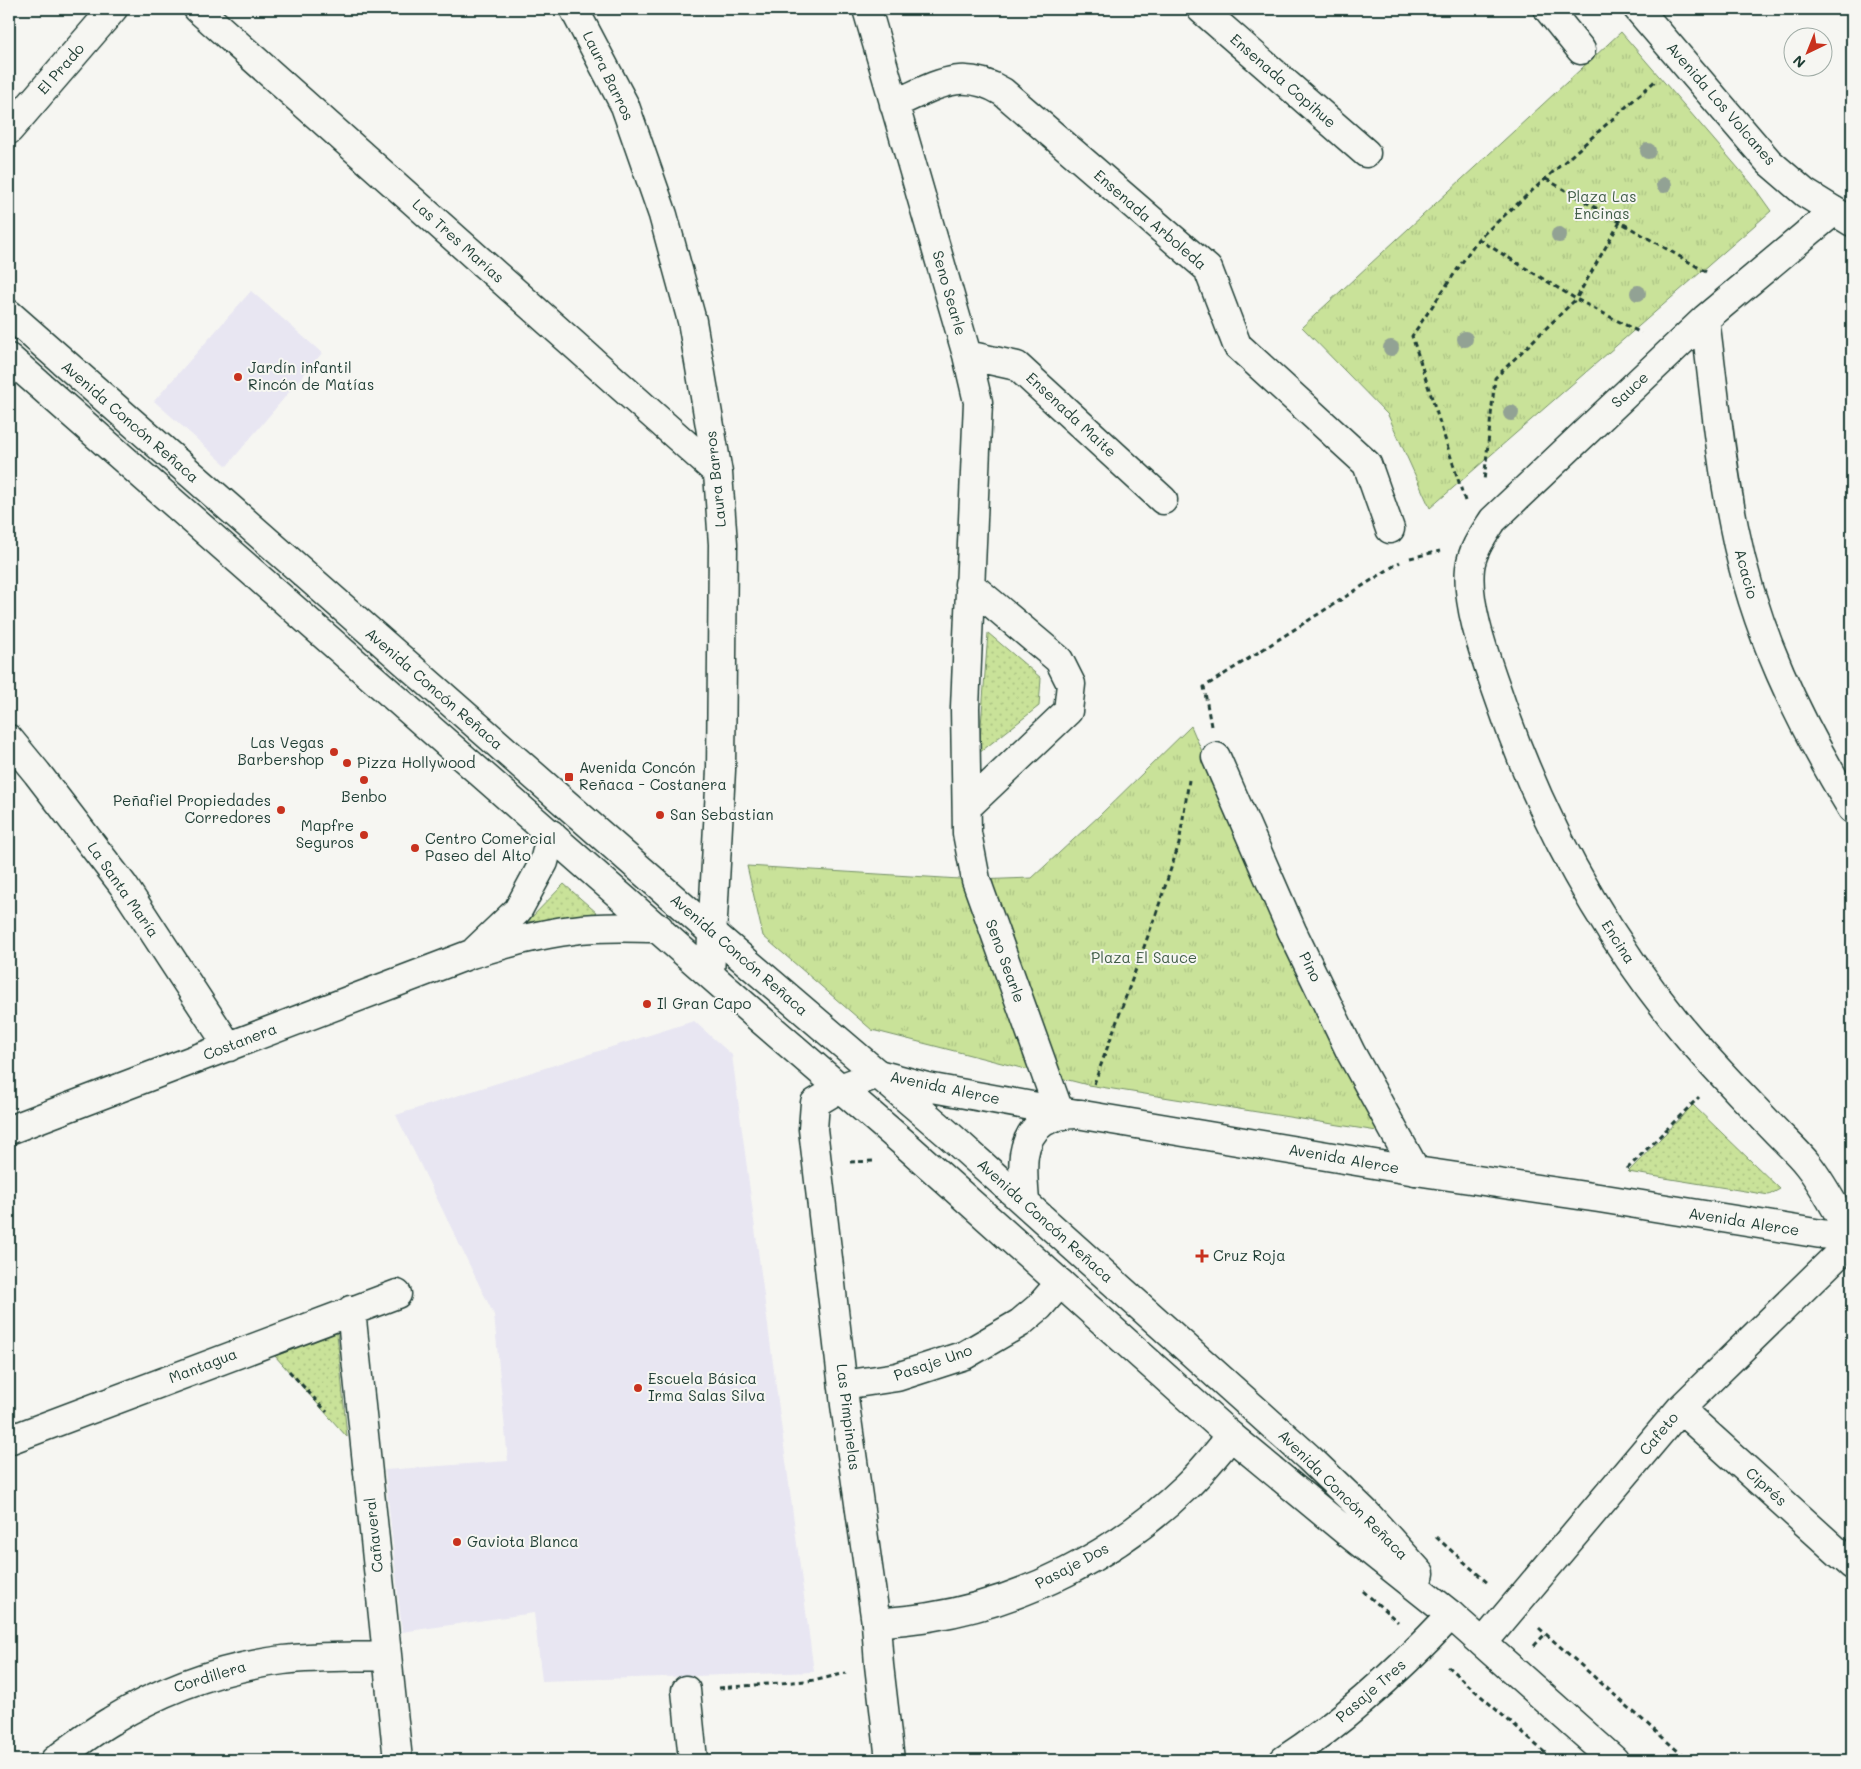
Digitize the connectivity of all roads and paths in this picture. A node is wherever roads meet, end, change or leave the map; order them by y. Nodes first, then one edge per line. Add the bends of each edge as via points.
1 (113, 9) edge
2 (198, 9) edge
3 (574, 9) edge
4 (867, 9) edge
5 (1201, 9) edge
6 (1548, 9) edge
7 (1638, 9) edge
8 (1581, 50) dead end
9 (1680, 58) junction
10 (894, 104) junction
11 (9, 130) edge
12 (1366, 153) dead end
13 (1546, 179) junction
14 (1846, 214) edge
15 (1620, 222) junction
16 (1478, 239) junction
17 (1739, 291) junction
18 (1576, 299) junction
19 (9, 314) edge
20 (1705, 319) junction
21 (1672, 350) junction
22 (967, 355) junction
23 (9, 358) edge
24 (718, 472) junction
25 (1484, 485) dead end
26 (1163, 500) dead end
27 (1390, 529) dead end
28 (1478, 543) junction
29 (969, 584) junction
30 (1470, 596) joint
31 (9, 739) edge
32 (1216, 757) junction
33 (967, 807) junction
34 (1852, 809) edge
35 (551, 834) junction
36 (659, 928) junction
37 (714, 934) junction
38 (471, 954) junction
39 (710, 974) junction
40 (229, 1047) junction
41 (1102, 1065) dead end
42 (878, 1074) junction
43 (1722, 1074) junction
44 (840, 1088) junction
45 (1070, 1113) junction
46 (9, 1130) edge
47 (1416, 1171) junction
48 (1599, 1198) junction
49 (1025, 1202) junction
50 (1852, 1239) edge
51 (1060, 1283) junction
52 (397, 1294) dead end
53 (351, 1310) junction
54 (263, 1343) junction
55 (843, 1385) junction
56 (1680, 1409) junction
57 (328, 1413) dead end
58 (1231, 1436) junction
59 (9, 1440) edge
60 (1852, 1565) edge
61 (1451, 1614) junction
62 (876, 1622) junction
63 (1483, 1643) junction
64 (386, 1656) junction
65 (879, 1665) junction
66 (686, 1690) joint
67 (55, 1760) edge
68 (398, 1760) edge
69 (693, 1760) edge
70 (890, 1760) edge
71 (1284, 1760) edge
72 (1614, 1760) edge

1 - 11 street, El Prado
2 - 24 street, Las Tres Marías
3 - 24 street, Laura Barros via 625,106 663,215 692,321
4 - 10 street, Seno Searle
5 - 12 street, Ensenada Copihue
6 - 8 street
7 - 9 street, Avenida Los Volcanes
9 - 13 path
9 - 14 street, Avenida Los Volcanes via 1769,162 1805,193
10 - 22 street, Seno Searle
10 - 27 street, Ensenada Arboleda via 958,79 974,79 1003,92 1208,269 1237,345 1367,464
13 - 15 path
13 - 16 path
14 - 17 street, Sauce
15 - 17 path
15 - 18 path
16 - 18 path
16 - 28 path via 1412,336
17 - 20 street, Sauce
18 - 21 path
18 - 25 path via 1494,378
19 - 37 street, Avenida Concón Reñaca
20 - 21 street, Sauce
20 - 34 street, Acacio via 1723,466 1734,528 1750,589 1794,707
21 - 28 street, Sauce via 1494,520
22 - 26 street, Ensenada Maite via 1017,366
22 - 29 street, Seno Searle via 978,402
23 - 35 street, Avenida Concón Reñaca
24 - 37 street, Laura Barros via 723,544 721,750
28 - 30 street, Sauce via 1470,567
28 - 32 path via 1405,558 1204,687
29 - 33 street, Seno Searle via 965,708
29 - 33 street via 1058,660 1071,684 1068,711
30 - 43 street, Encina via 1510,730 1565,854 1636,969
31 - 40 street, La Santa María via 123,886
32 - 41 path via 1189,778 1179,844
32 - 47 street, Pino via 1292,931 1351,1053
33 - 45 street, Seno Searle via 967,833 976,880
35 - 36 street, Avenida Concón Reñaca
35 - 38 street, Costanera via 544,862 518,910
36 - 38 street, Costanera via 573,930 519,940
36 - 39 street, Avenida Concón Reñaca
37 - 39 street, Laura Barros
37 - 42 street, Avenida Concón Reñaca
38 - 40 street, Costanera
39 - 44 street, Avenida Concón Reñaca
40 - 46 street, Costanera
42 - 44 street, Avenida Alerce
42 - 45 street, Avenida Alerce via 927,1087
42 - 49 street, Avenida Concón Reñaca
43 - 48 path
43 - 50 street, Encina via 1809,1166
44 - 51 street, Avenida Concón Reñaca
44 - 55 street, Las Pimpinelas via 815,1102 813,1129
45 - 47 street, Avenida Alerce
45 - 49 street via 1050,1118 1037,1127 1028,1140 1024,1155
47 - 48 street, Avenida Alerce
48 - 50 street, Avenida Alerce
49 - 61 street, Avenida Concón Reñaca via 1366,1513 1418,1570
50 - 56 street, Cafeto
51 - 55 street, Pasaje Uno via 1020,1324 965,1355 897,1377
51 - 58 street, Avenida Concón Reñaca
52 - 53 street, Mantagua
53 - 54 street, Mantagua
53 - 64 street, Cañaveral
54 - 57 path
54 - 59 street, Mantagua
55 - 62 street, Las Pimpinelas
56 - 60 street, Ciprés
56 - 63 street, Cafeto
58 - 61 street, Avenida Concón Reñaca
58 - 62 street, Pasaje Dos via 1186,1487 1157,1512 1127,1536 1082,1564 1032,1588 982,1605 929,1617
61 - 63 street, Avenida Concón Reñaca
61 - 71 street, Pasaje Tres via 1382,1684
62 - 65 street, Las Pimpinelas
63 - 72 street, Avenida Concón Reñaca
64 - 67 street, Cordillera via 285,1660 207,1676 139,1704
64 - 68 street, Cañaveral
65 - 66 path via 817,1680
65 - 70 street, Las Pimpinelas
66 - 69 street

